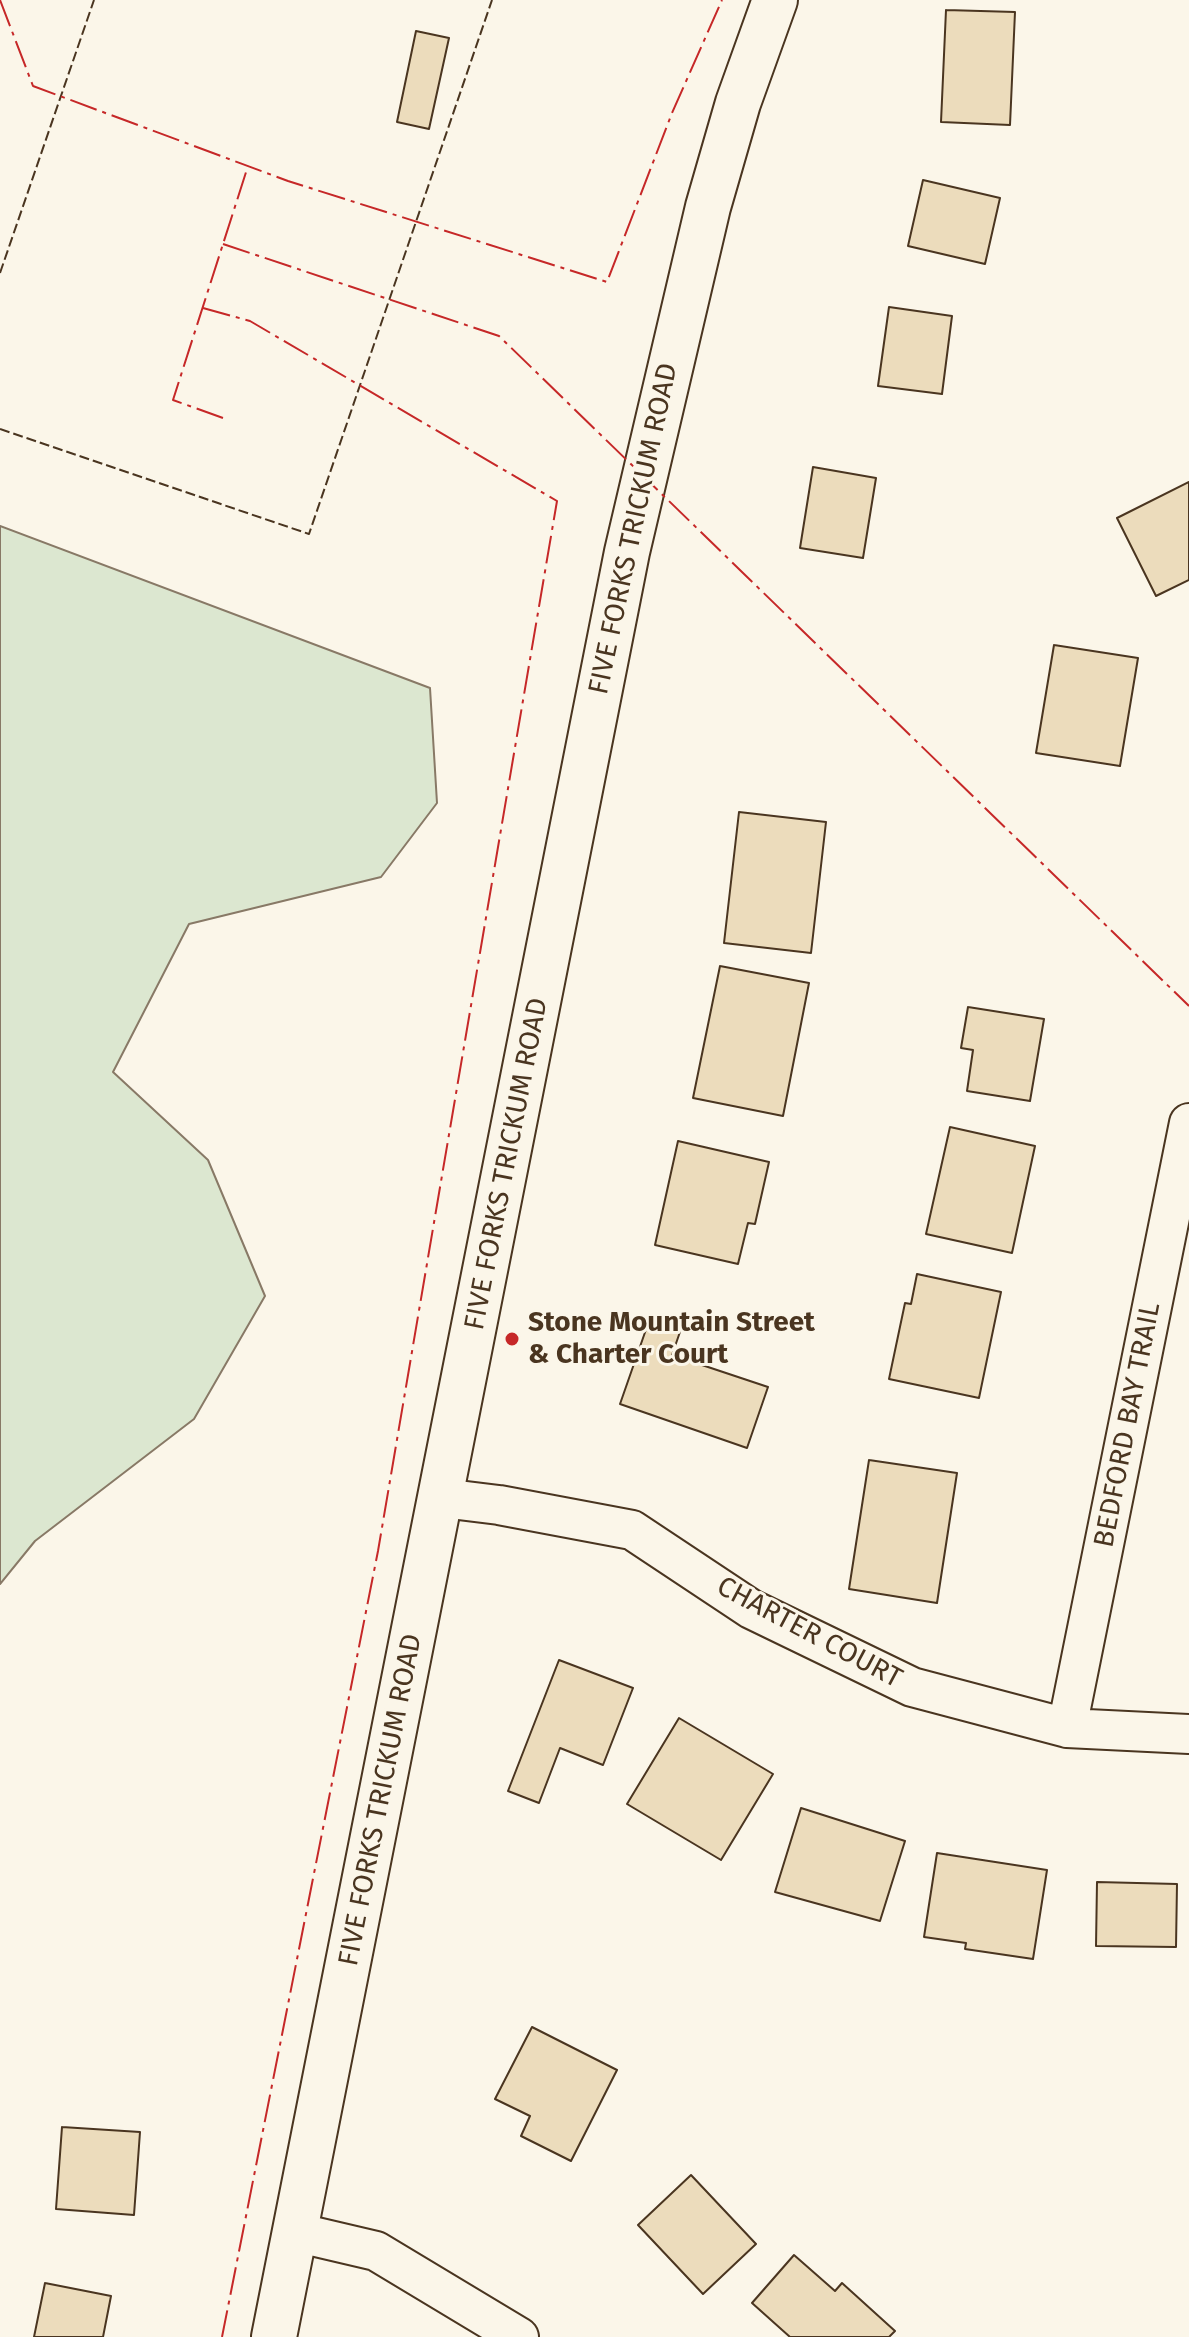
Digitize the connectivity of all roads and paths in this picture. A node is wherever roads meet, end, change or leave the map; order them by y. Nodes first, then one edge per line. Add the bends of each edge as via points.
1 (775, 0) edge
2 (1189, 1123) edge
3 (442, 1498) junction
4 (1067, 1728) junction
5 (1189, 1734) edge
6 (295, 2232) junction
7 (274, 2337) edge
8 (519, 2337) edge

1 - 3 main road, FIVE FORKS TRICKUM ROAD via 708,207 627,552
2 - 4 street, BEDFORD BAY TRAIL
3 - 4 street, CHARTER COURT via 632,1530 751,1609 912,1687
3 - 6 main road, FIVE FORKS TRICKUM ROAD
4 - 5 street, CHARTER COURT
6 - 7 main road, FIVE FORKS TRICKUM ROAD
6 - 8 street via 376,2251

